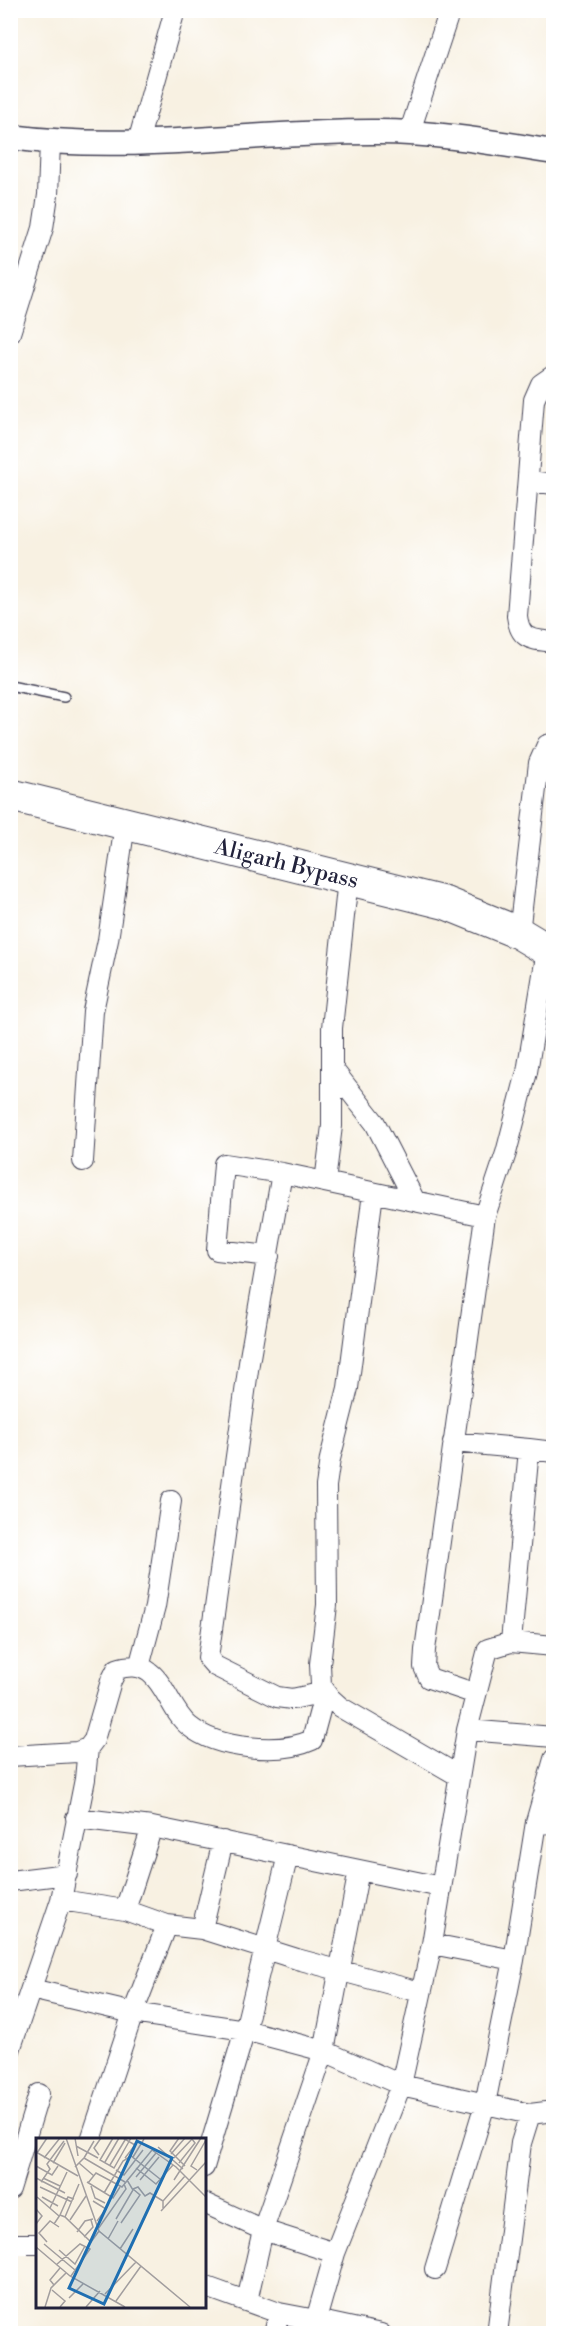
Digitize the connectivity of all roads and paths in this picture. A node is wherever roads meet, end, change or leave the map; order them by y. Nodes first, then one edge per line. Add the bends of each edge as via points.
1 (175, 10) edge
2 (450, 10) edge
3 (409, 134) junction
4 (10, 137) edge
5 (50, 142) junction
6 (138, 142) junction
7 (554, 152) edge
8 (10, 333) edge
9 (554, 375) edge
10 (529, 481) junction
11 (554, 484) edge
12 (554, 642) edge
13 (10, 686) edge
14 (64, 697) dead end
15 (554, 743) edge
16 (10, 795) edge
17 (125, 825) junction
18 (348, 879) junction
19 (519, 933) junction
20 (550, 952) edge
21 (332, 1068) junction
22 (83, 1161) dead end
23 (282, 1173) junction
24 (325, 1182) junction
25 (373, 1192) junction
26 (415, 1201) junction
27 (485, 1216) junction
28 (268, 1256) junction
29 (453, 1443) junction
30 (529, 1449) junction
31 (554, 1452) edge
32 (171, 1501) dead end
33 (511, 1642) junction
34 (554, 1646) edge
35 (139, 1667) junction
36 (325, 1692) junction
37 (476, 1694) junction
38 (467, 1730) junction
39 (554, 1737) edge
40 (88, 1748) junction
41 (10, 1756) edge
42 (554, 1759) edge
43 (459, 1776) junction
44 (76, 1818) junction
45 (545, 1823) edge
46 (152, 1827) junction
47 (223, 1841) junction
48 (288, 1855) junction
49 (358, 1870) junction
50 (67, 1874) junction
51 (10, 1881) edge
52 (441, 1887) junction
53 (61, 1900) junction
54 (125, 1910) junction
55 (167, 1925) junction
56 (202, 1929) junction
57 (432, 1944) junction
58 (265, 1947) junction
59 (514, 1960) junction
60 (338, 1970) junction
61 (31, 1989) junction
62 (420, 1992) junction
63 (17, 2011) edge
64 (133, 2013) junction
65 (245, 2030) junction
66 (10, 2050) edge
67 (324, 2051) junction
68 (400, 2085) junction
69 (39, 2094) dead end
70 (485, 2104) junction
71 (554, 2111) edge
72 (530, 2114) junction
73 (92, 2138) edge
74 (206, 2161) edge
75 (10, 2189) edge
76 (206, 2204) edge
77 (263, 2230) junction
78 (10, 2244) edge
79 (36, 2244) edge
80 (335, 2253) junction
81 (435, 2269) dead end
82 (206, 2287) edge
83 (247, 2301) junction
84 (279, 2313) junction
85 (316, 2320) junction
86 (274, 2334) edge
87 (381, 2334) edge
88 (497, 2334) edge

1 - 6 street
2 - 3 street
3 - 6 street via 306,133
3 - 7 street
4 - 5 street
5 - 6 street
5 - 8 street via 43,228
9 - 10 street via 541,384 534,400
10 - 11 street
10 - 12 street via 518,624 524,636
13 - 14 lane
15 - 19 street via 547,745 539,764
16 - 17 highway, Aligarh Bypass
17 - 18 highway, Aligarh Bypass
17 - 22 street via 106,956 93,1011
18 - 19 highway, Aligarh Bypass via 445,903
18 - 21 street
19 - 20 highway, Aligarh Bypass
20 - 27 street via 526,1072
21 - 24 street via 332,1126
21 - 26 street via 375,1123
23 - 24 street
23 - 28 street
23 - 28 street via 224,1164 217,1250
24 - 25 street
25 - 26 street
25 - 36 street via 348,1388 326,1486 327,1605 320,1664
26 - 27 street
27 - 29 street
28 - 36 street via 208,1658 215,1666 277,1697 292,1699
29 - 30 street
29 - 37 street via 424,1667 429,1678
30 - 31 street
30 - 33 street
32 - 35 street via 155,1607
33 - 34 street
33 - 37 street via 488,1649
35 - 36 street via 161,1684 189,1727 238,1746 274,1749 312,1740
35 - 40 street via 117,1669
36 - 43 street via 340,1707
37 - 38 street
38 - 39 street
38 - 43 street
40 - 41 street
40 - 44 street
42 - 45 street
43 - 52 street
44 - 46 street
44 - 50 street
45 - 59 street
46 - 47 street
46 - 54 street
47 - 48 street
47 - 56 street
48 - 49 street
48 - 58 street
49 - 52 street
49 - 60 street
50 - 51 street
50 - 53 street
52 - 57 street
53 - 54 street
53 - 61 street
54 - 55 street
55 - 56 street
55 - 64 street
56 - 58 street
57 - 59 street
57 - 62 street
58 - 60 street
58 - 65 street
59 - 70 street
60 - 62 street
60 - 67 street
61 - 63 street
61 - 64 street
62 - 68 street
63 - 66 street
64 - 65 street
64 - 73 street
65 - 67 street
65 - 74 street
67 - 68 street
67 - 77 street
68 - 70 street
68 - 80 street
69 - 75 street
70 - 72 street
70 - 81 street
71 - 72 street
72 - 88 street via 521,2143
76 - 77 street
77 - 80 street
77 - 83 street
78 - 79 street
80 - 85 street
82 - 83 street
83 - 84 street
84 - 85 street
84 - 86 street
85 - 87 street

